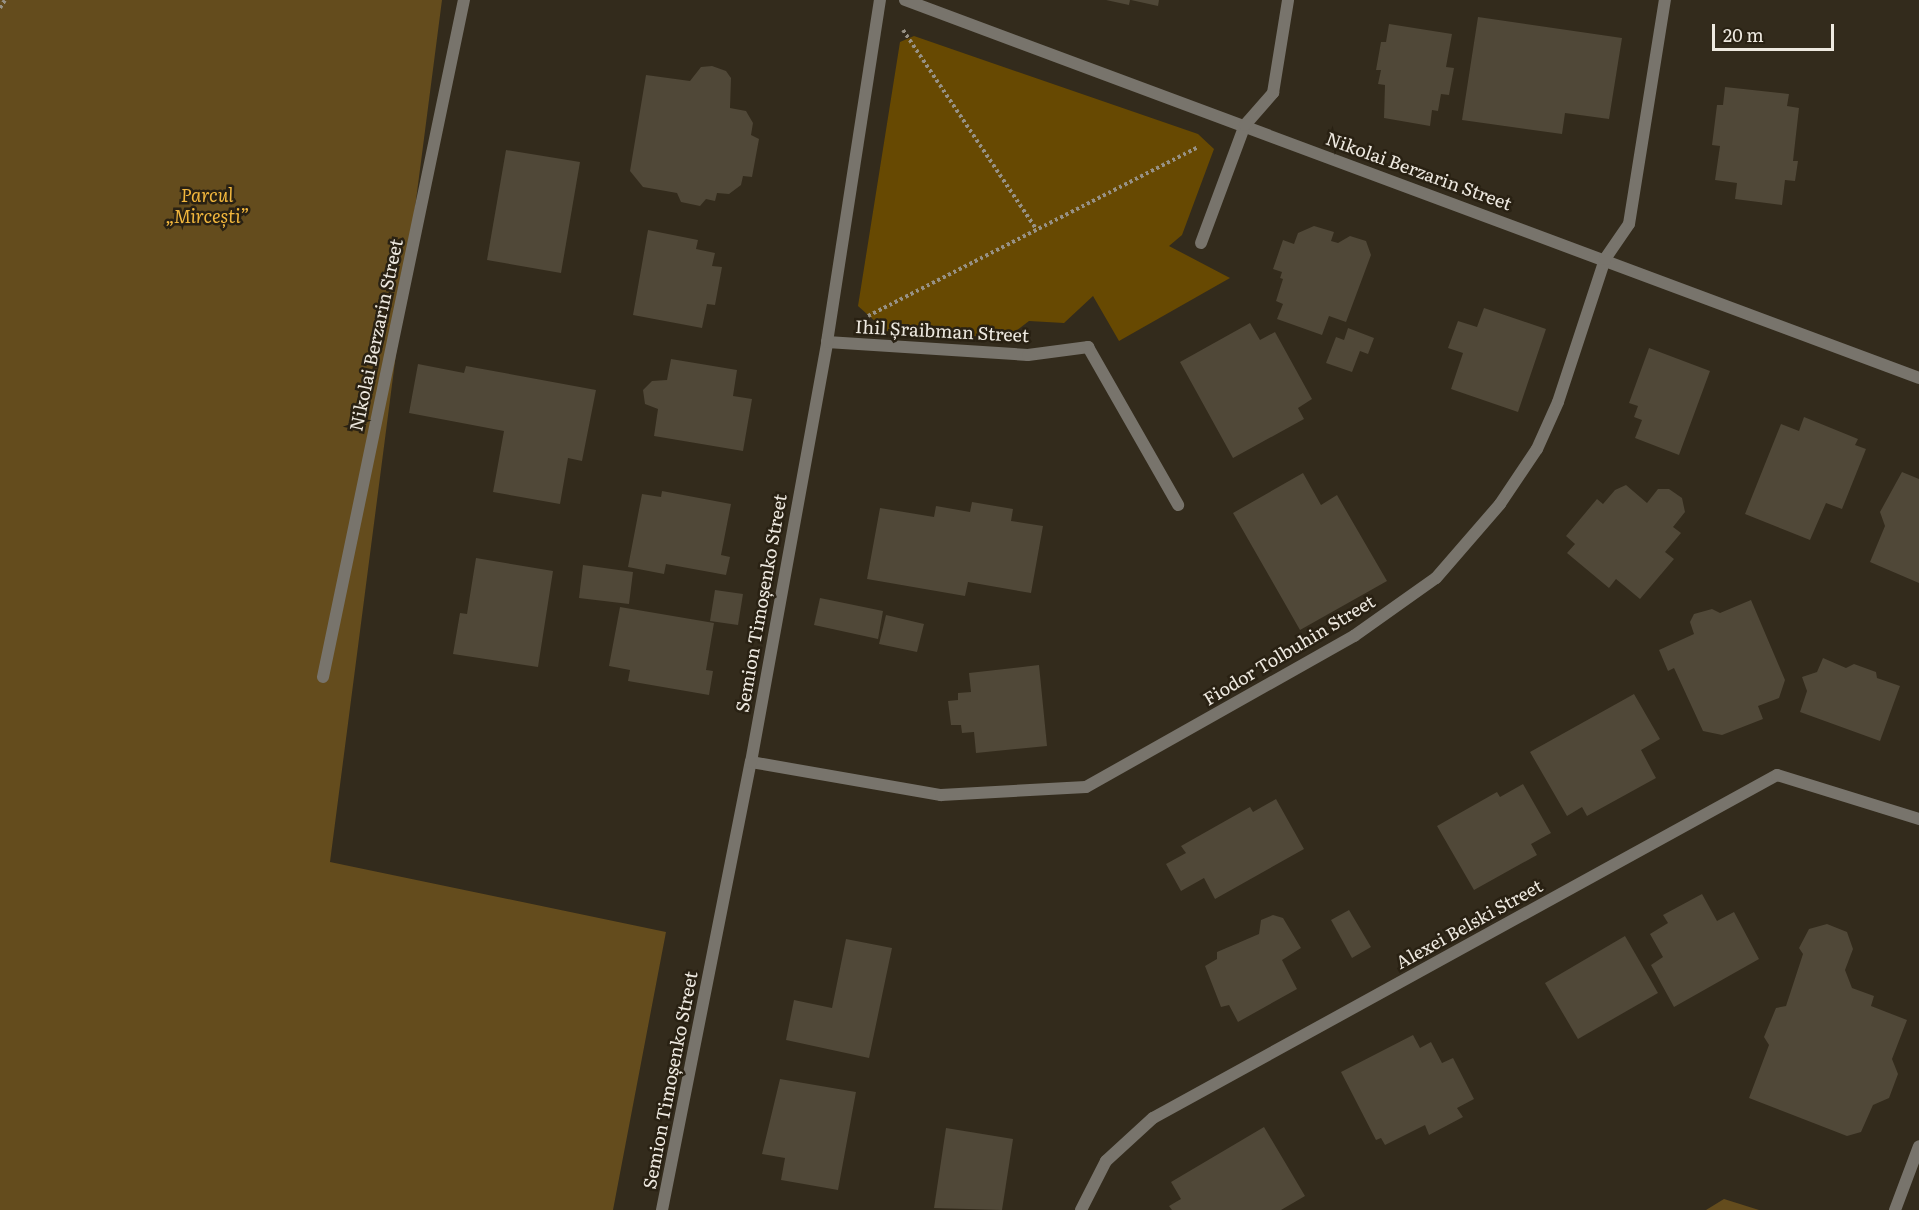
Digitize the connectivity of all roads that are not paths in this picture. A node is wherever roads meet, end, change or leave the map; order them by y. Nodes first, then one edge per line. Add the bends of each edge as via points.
1 (464, 0) edge
2 (880, 0) edge
3 (905, 0) edge
4 (1288, 0) edge
5 (1665, 0) edge
6 (1245, 125) junction
7 (1201, 243) dead end
8 (1605, 259) junction
9 (827, 342) junction
10 (1919, 378) edge
11 (1178, 505) dead end
12 (323, 676) dead end
13 (751, 762) junction
14 (1919, 819) edge
15 (1919, 1146) edge
16 (662, 1210) edge
17 (1081, 1210) edge
18 (1895, 1210) edge

1 - 12 street, Nikolai Berzarin Street
2 - 9 street, Semion Timoșenko Street
3 - 6 street, Nikolai Berzarin Street
4 - 6 street via 1274,93
5 - 8 street, Fiodor Tolbuhin Street via 1629,224
6 - 7 street
6 - 8 street, Nikolai Berzarin Street
8 - 10 street, Nikolai Berzarin Street
8 - 13 street, Fiodor Tolbuhin Street via 1558,402 1537,449 1506,494 1436,578 1354,636 1086,787 941,795
9 - 11 street, Ihil Șraibman Street via 1028,355 1088,346
9 - 13 street, Semion Timoșenko Street
13 - 16 street, Semion Timoșenko Street
14 - 17 street, Alexei Belski Street via 1777,775 1153,1118 1106,1161
15 - 18 street

